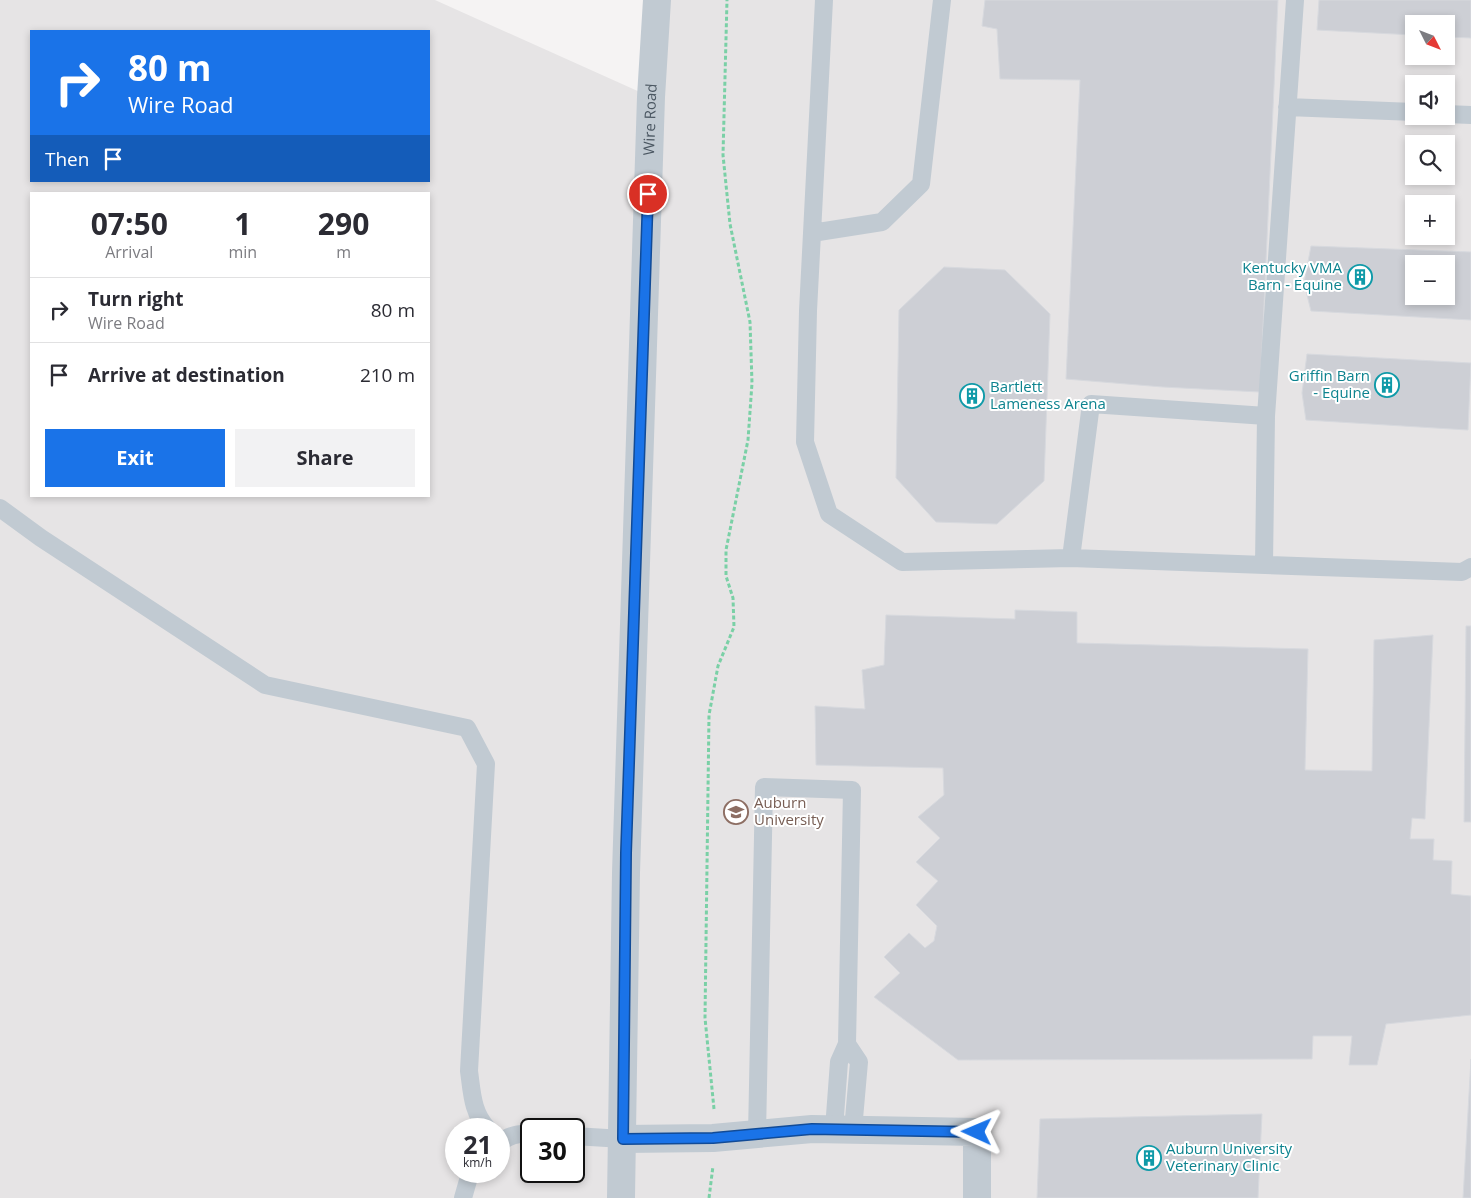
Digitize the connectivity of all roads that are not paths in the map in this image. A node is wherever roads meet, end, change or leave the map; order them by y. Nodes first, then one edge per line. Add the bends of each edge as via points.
1 (657, 0) edge
2 (824, 0) edge
3 (942, 0) edge
4 (1295, 0) edge
5 (1288, 107) junction
6 (1405, 112) edge
7 (1455, 114) edge
8 (1471, 115) edge
9 (812, 233) junction
10 (1266, 416) junction
11 (0, 508) edge
12 (1071, 558) junction
13 (1264, 565) junction
14 (1468, 571) edge
15 (479, 1118) edge
16 (843, 1129) junction
17 (757, 1135) junction
18 (585, 1137) edge
19 (623, 1139) junction
20 (467, 1183) edge
21 (463, 1198) edge
22 (621, 1198) edge
23 (978, 1198) edge

1 - 19 street, Wire Road via 651,97 626,873
2 - 9 lane
3 - 9 lane via 922,184 882,222
4 - 5 lane
5 - 6 lane
5 - 10 lane
7 - 8 lane
9 - 12 lane via 805,442 829,514 902,562
10 - 12 lane via 1090,404
10 - 13 lane
11 - 15 lane via 265,685 466,728 486,764 469,1071
12 - 13 lane
13 - 14 lane
16 - 17 street
16 - 17 lane via 858,1062 847,1044 852,790 764,787
16 - 23 street via 977,1132
17 - 19 street
18 - 19 lane
19 - 22 street, Wire Road
20 - 21 lane

